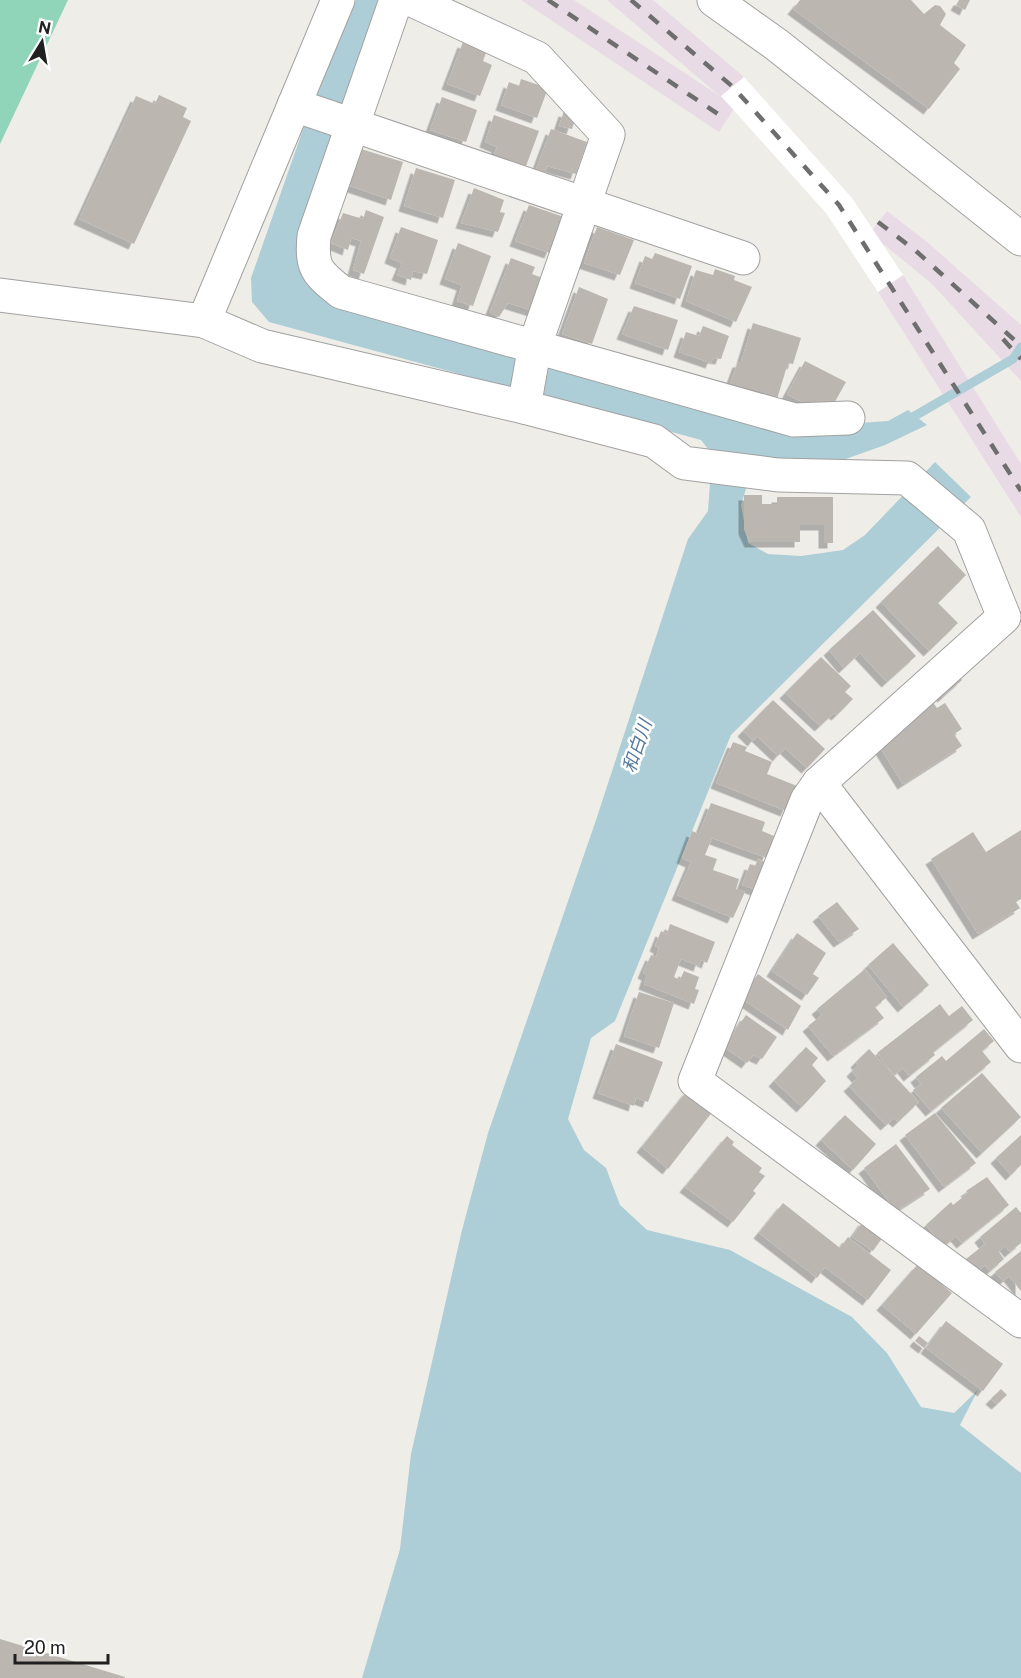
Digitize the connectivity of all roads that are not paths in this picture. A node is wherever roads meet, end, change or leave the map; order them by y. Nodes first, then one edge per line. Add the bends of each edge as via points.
1 (338, 0) edge
2 (396, 0) edge
3 (412, 0) edge
4 (714, 0) edge
5 (294, 105) junction
6 (352, 124) junction
7 (584, 203) junction
8 (1021, 239) edge
9 (743, 258) dead end
10 (0, 295) edge
11 (204, 321) junction
12 (535, 345) junction
13 (524, 407) junction
14 (848, 418) dead end
15 (819, 783) junction
16 (1021, 1046) edge
17 (1021, 1321) edge

1 - 5 street
2 - 6 street
3 - 7 street via 537,57 608,135
4 - 8 street via 777,45
5 - 6 street
5 - 11 street
6 - 7 street
6 - 12 street via 314,236 312,256 318,274 341,292
7 - 9 street
7 - 12 street
10 - 11 street
11 - 13 street via 262,346
12 - 13 street
12 - 14 street via 794,420
13 - 15 street via 654,441 684,463 778,475 907,478 969,530 1004,617
15 - 16 street
15 - 17 street via 807,800 695,1081

